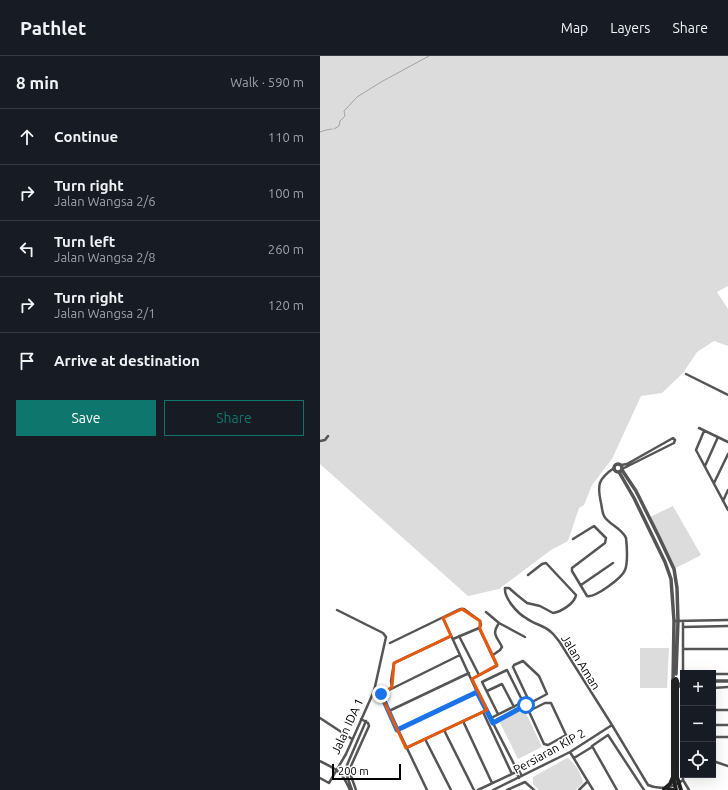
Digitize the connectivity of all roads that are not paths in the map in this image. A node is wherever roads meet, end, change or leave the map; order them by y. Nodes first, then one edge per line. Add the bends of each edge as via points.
1 (686, 374) dead end
2 (728, 395) edge
3 (699, 428) dead end
4 (704, 431) junction
5 (328, 436) dead end
6 (718, 437) junction
7 (320, 442) edge
8 (728, 442) edge
9 (728, 454) edge
10 (704, 466) junction
11 (614, 468) junction
12 (621, 469) junction
13 (714, 484) junction
14 (728, 490) edge
15 (723, 501) junction
16 (728, 510) edge
17 (574, 539) dead end
18 (613, 563) dead end
19 (528, 575) dead end
20 (581, 585) junction
21 (337, 610) dead end
22 (486, 612) dead end
23 (443, 618) junction
24 (728, 620) edge
25 (676, 621) junction
26 (683, 621) junction
27 (499, 622) junction
28 (728, 626) edge
29 (683, 627) junction
30 (479, 628) junction
31 (459, 636) junction
32 (525, 637) dead end
33 (452, 638) junction
34 (390, 643) dead end
35 (683, 649) junction
36 (728, 649) edge
37 (460, 655) junction
38 (493, 655) junction
39 (683, 670) edge
40 (469, 673) junction
41 (675, 674) junction
42 (716, 674) edge
43 (728, 674) edge
44 (479, 676) junction
45 (680, 678) edge
46 (472, 679) junction
47 (673, 681) junction
48 (716, 681) edge
49 (728, 681) edge
50 (680, 685) edge
51 (392, 687) junction
52 (728, 687) edge
53 (716, 688) edge
54 (677, 689) junction
55 (487, 691) junction
56 (477, 692) junction
57 (530, 703) junction
58 (526, 705) junction
59 (514, 706) junction
60 (683, 706) edge
61 (487, 710) junction
62 (716, 710) edge
63 (728, 710) edge
64 (389, 711) junction
65 (529, 711) junction
66 (483, 712) junction
67 (498, 714) junction
68 (320, 718) edge
69 (491, 718) junction
70 (361, 719) junction
71 (463, 721) junction
72 (493, 723) junction
73 (612, 725) junction
74 (716, 725) edge
75 (728, 725) edge
76 (397, 730) junction
77 (444, 730) junction
78 (716, 737) edge
79 (728, 737) edge
80 (352, 739) junction
81 (425, 739) junction
82 (683, 742) edge
83 (592, 747) junction
84 (406, 748) junction
85 (570, 752) junction
86 (574, 758) junction
87 (320, 761) edge
88 (716, 762) edge
89 (515, 766) junction
90 (728, 766) edge
91 (336, 770) junction
92 (516, 772) junction
93 (349, 773) junction
94 (512, 774) junction
95 (520, 777) junction
96 (673, 777) junction
97 (320, 778) edge
98 (683, 780) joint
99 (587, 782) junction
100 (492, 783) junction
101 (676, 787) edge
102 (664, 789) edge
103 (351, 790) edge
104 (356, 790) edge
105 (427, 790) edge
106 (451, 790) edge
107 (474, 790) edge
108 (478, 790) edge
109 (493, 790) edge
110 (507, 790) edge
111 (534, 790) edge
112 (580, 790) edge
113 (593, 790) edge
114 (618, 790) edge
115 (644, 790) edge
116 (681, 790) edge
117 (689, 790) edge

1 - 2 street
3 - 4 street
4 - 6 street
4 - 10 street via 696,449
5 - 7 street
6 - 8 street
6 - 10 street
9 - 13 street
10 - 13 street
11 - 12 street via 616,472
11 - 12 street via 616,464
11 - 20 street via 602,477 599,492 604,516 626,538 626,569 614,582 589,597
12 - 12 street via 673,438 675,440 674,443
12 - 25 street via 636,491 674,569 677,588
13 - 15 street
14 - 15 street
15 - 16 street
17 - 20 street via 594,526 607,541 572,568
18 - 20 street
19 - 73 street, Jalan Aman via 546,563 576,595 574,601 553,613 528,603 509,588 505,588 504,591 520,614 550,631 559,641
21 - 70 street, Jalan IDA 1 via 383,632 385,636 374,691
22 - 27 street
23 - 30 street via 462,609 480,621
23 - 33 street
23 - 34 street
24 - 26 street
25 - 26 street
25 - 41 street
26 - 29 street
27 - 32 street
27 - 38 street via 495,636 502,647
28 - 29 street
29 - 35 street
30 - 31 street
30 - 38 street
31 - 33 street
31 - 44 street
33 - 37 street
33 - 51 street via 394,664
35 - 36 street
35 - 39 street
37 - 40 street
37 - 51 street
38 - 44 street via 497,667
40 - 46 street
40 - 64 street
41 - 45 street
41 - 47 street
42 - 43 street
44 - 46 street
46 - 56 street
47 - 54 main road via 676,680
47 - 96 main road
48 - 49 street
50 - 54 street
51 - 64 street via 380,695
52 - 53 street
54 - 101 main road
55 - 59 street via 502,684
55 - 59 street via 483,681 508,670 523,700
55 - 67 street
56 - 61 street
56 - 76 street
57 - 57 street via 513,667 523,661 539,676 547,694
57 - 58 street
58 - 65 street
58 - 72 street
59 - 67 street
60 - 82 street
61 - 66 street
61 - 69 street
62 - 63 street
64 - 76 street
65 - 65 street via 544,744 548,745 566,735 551,703 545,703
66 - 71 street
66 - 94 street
67 - 69 street
68 - 80 street
69 - 72 street
70 - 80 street, Jalan IDA 1
70 - 93 street via 366,721 349,760
71 - 77 street
71 - 100 street
72 - 89 street
73 - 85 street, Persiaran KIP 2
73 - 102 street, Jalan Aman via 648,785 654,789
74 - 75 street
76 - 84 street
77 - 81 street
77 - 107 street
78 - 79 street
80 - 91 street, Jalan IDA 1
81 - 84 street
81 - 106 street
83 - 86 street
83 - 114 street
83 - 115 street via 608,735
84 - 105 street
85 - 86 street
85 - 95 street, Persiaran KIP 2
86 - 99 street
87 - 91 street
88 - 90 street
89 - 92 street
89 - 95 street
91 - 97 street, Jalan IDA 1 via 329,783
91 - 103 street via 344,776
92 - 94 street
92 - 95 street
93 - 103 street
93 - 104 street
94 - 100 street
95 - 109 street, Persiaran KIP 2
96 - 101 main road
96 - 102 main road
98 - 101 street
98 - 117 street
99 - 112 street
99 - 113 street
100 - 108 street
101 - 102 main road
101 - 116 main road
110 - 111 street via 525,782

